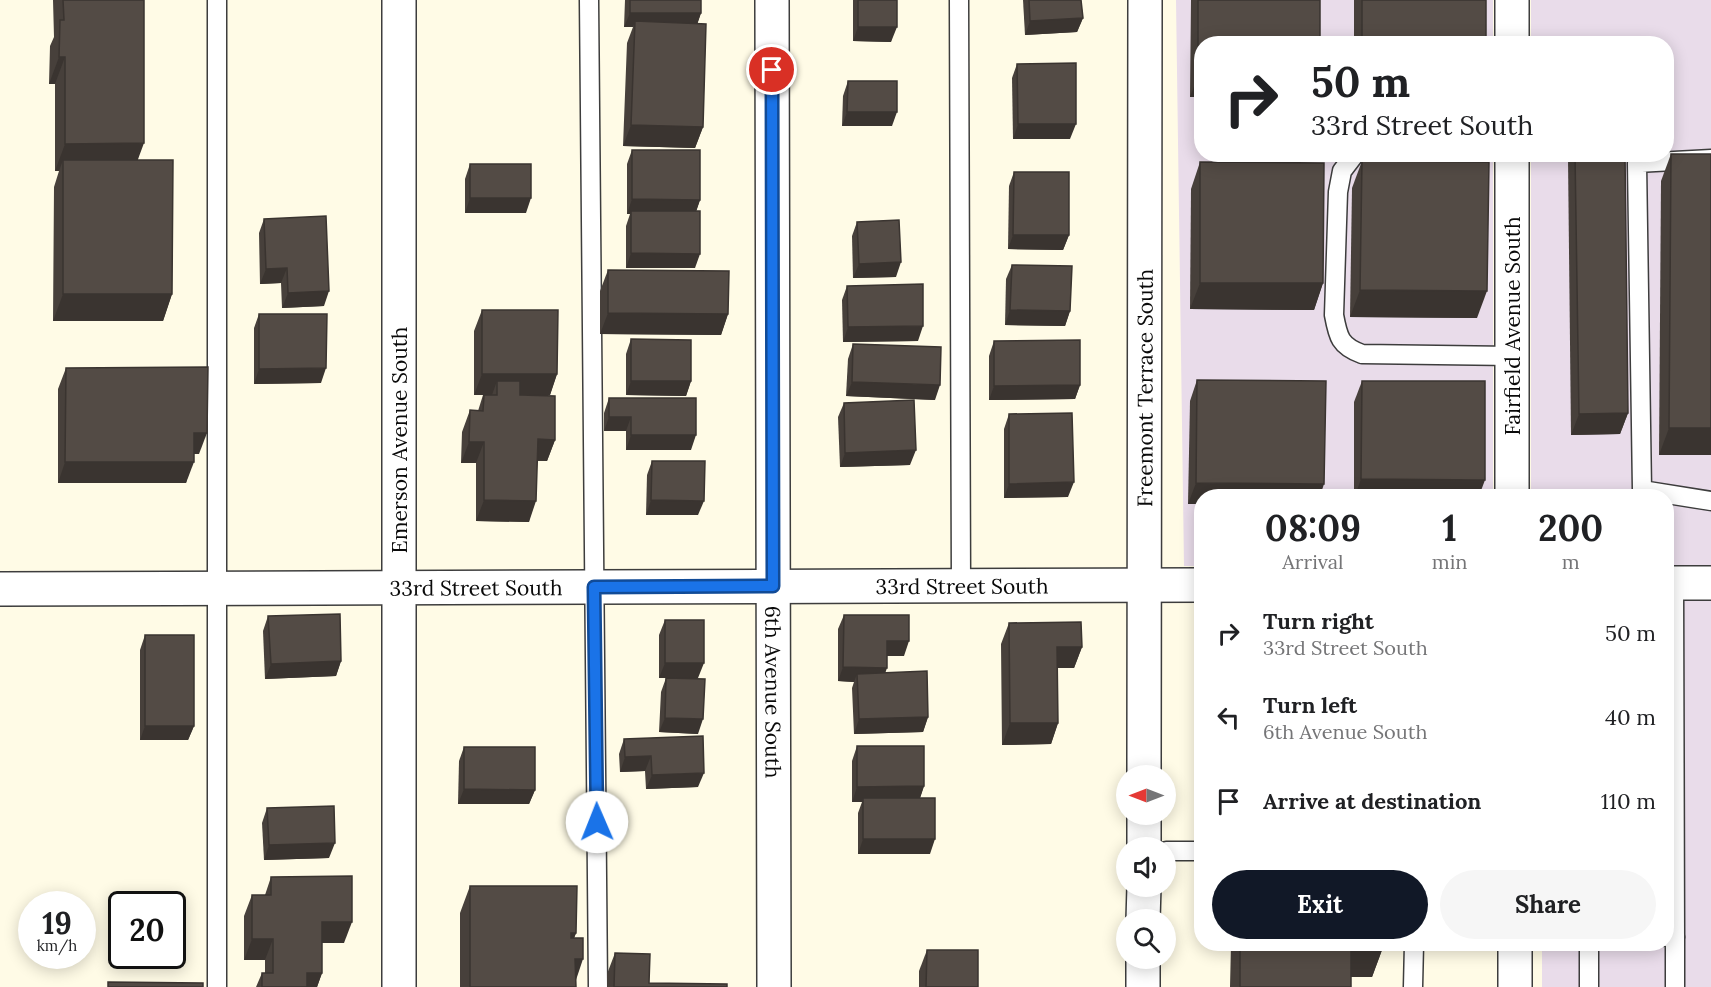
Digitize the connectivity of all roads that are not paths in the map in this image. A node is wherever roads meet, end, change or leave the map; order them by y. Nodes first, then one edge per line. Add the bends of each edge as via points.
1 (217, 0) edge
2 (399, 0) edge
3 (589, 0) edge
4 (772, 0) edge
5 (959, 0) edge
6 (1145, 0) edge
7 (1512, 0) edge
8 (1512, 36) edge
9 (1711, 159) edge
10 (1674, 161) edge
11 (1349, 162) edge
12 (1512, 162) edge
13 (1656, 162) edge
14 (1512, 356) junction
15 (1512, 489) edge
16 (1642, 489) edge
17 (1674, 495) edge
18 (1711, 501) edge
19 (1674, 583) edge
20 (1711, 583) edge
21 (1144, 585) junction
22 (1194, 585) edge
23 (773, 586) junction
24 (961, 586) junction
25 (594, 587) junction
26 (218, 588) junction
27 (399, 588) junction
28 (0, 589) edge
29 (1144, 765) edge
30 (1176, 851) edge
31 (1194, 851) edge
32 (1414, 951) edge
33 (1515, 951) edge
34 (1589, 951) edge
35 (1672, 951) edge
36 (1143, 969) edge
37 (217, 987) edge
38 (399, 987) edge
39 (598, 987) edge
40 (774, 987) edge
41 (1143, 987) edge
42 (1413, 987) edge
43 (1515, 987) edge
44 (1589, 987) edge
45 (1675, 987) edge

1 - 26 lane
2 - 27 street, Emerson Avenue South
3 - 25 lane
4 - 23 street, 6th Avenue South
5 - 24 lane
6 - 21 street, Freemont Terrace South
7 - 8 street
9 - 10 lane
11 - 14 lane via 1342,171 1338,192 1334,315 1338,334 1348,349 1362,354
12 - 14 street, Fairfield Avenue South
13 - 16 lane via 1637,163
14 - 15 street, Fairfield Avenue South
17 - 18 lane
19 - 20 street
21 - 22 street, 33rd Street South
21 - 24 street, 33rd Street South
21 - 29 street, Freemont Terrace South
23 - 24 street, 33rd Street South
23 - 25 street, 33rd Street South
23 - 40 street, 6th Avenue South
25 - 27 street, 33rd Street South
25 - 39 lane
26 - 27 street, 33rd Street South
26 - 28 street, 33rd Street South
26 - 37 lane
27 - 38 street, Emerson Avenue South
30 - 31 lane
32 - 42 lane
33 - 43 street
34 - 44 lane
35 - 45 lane
36 - 41 street

